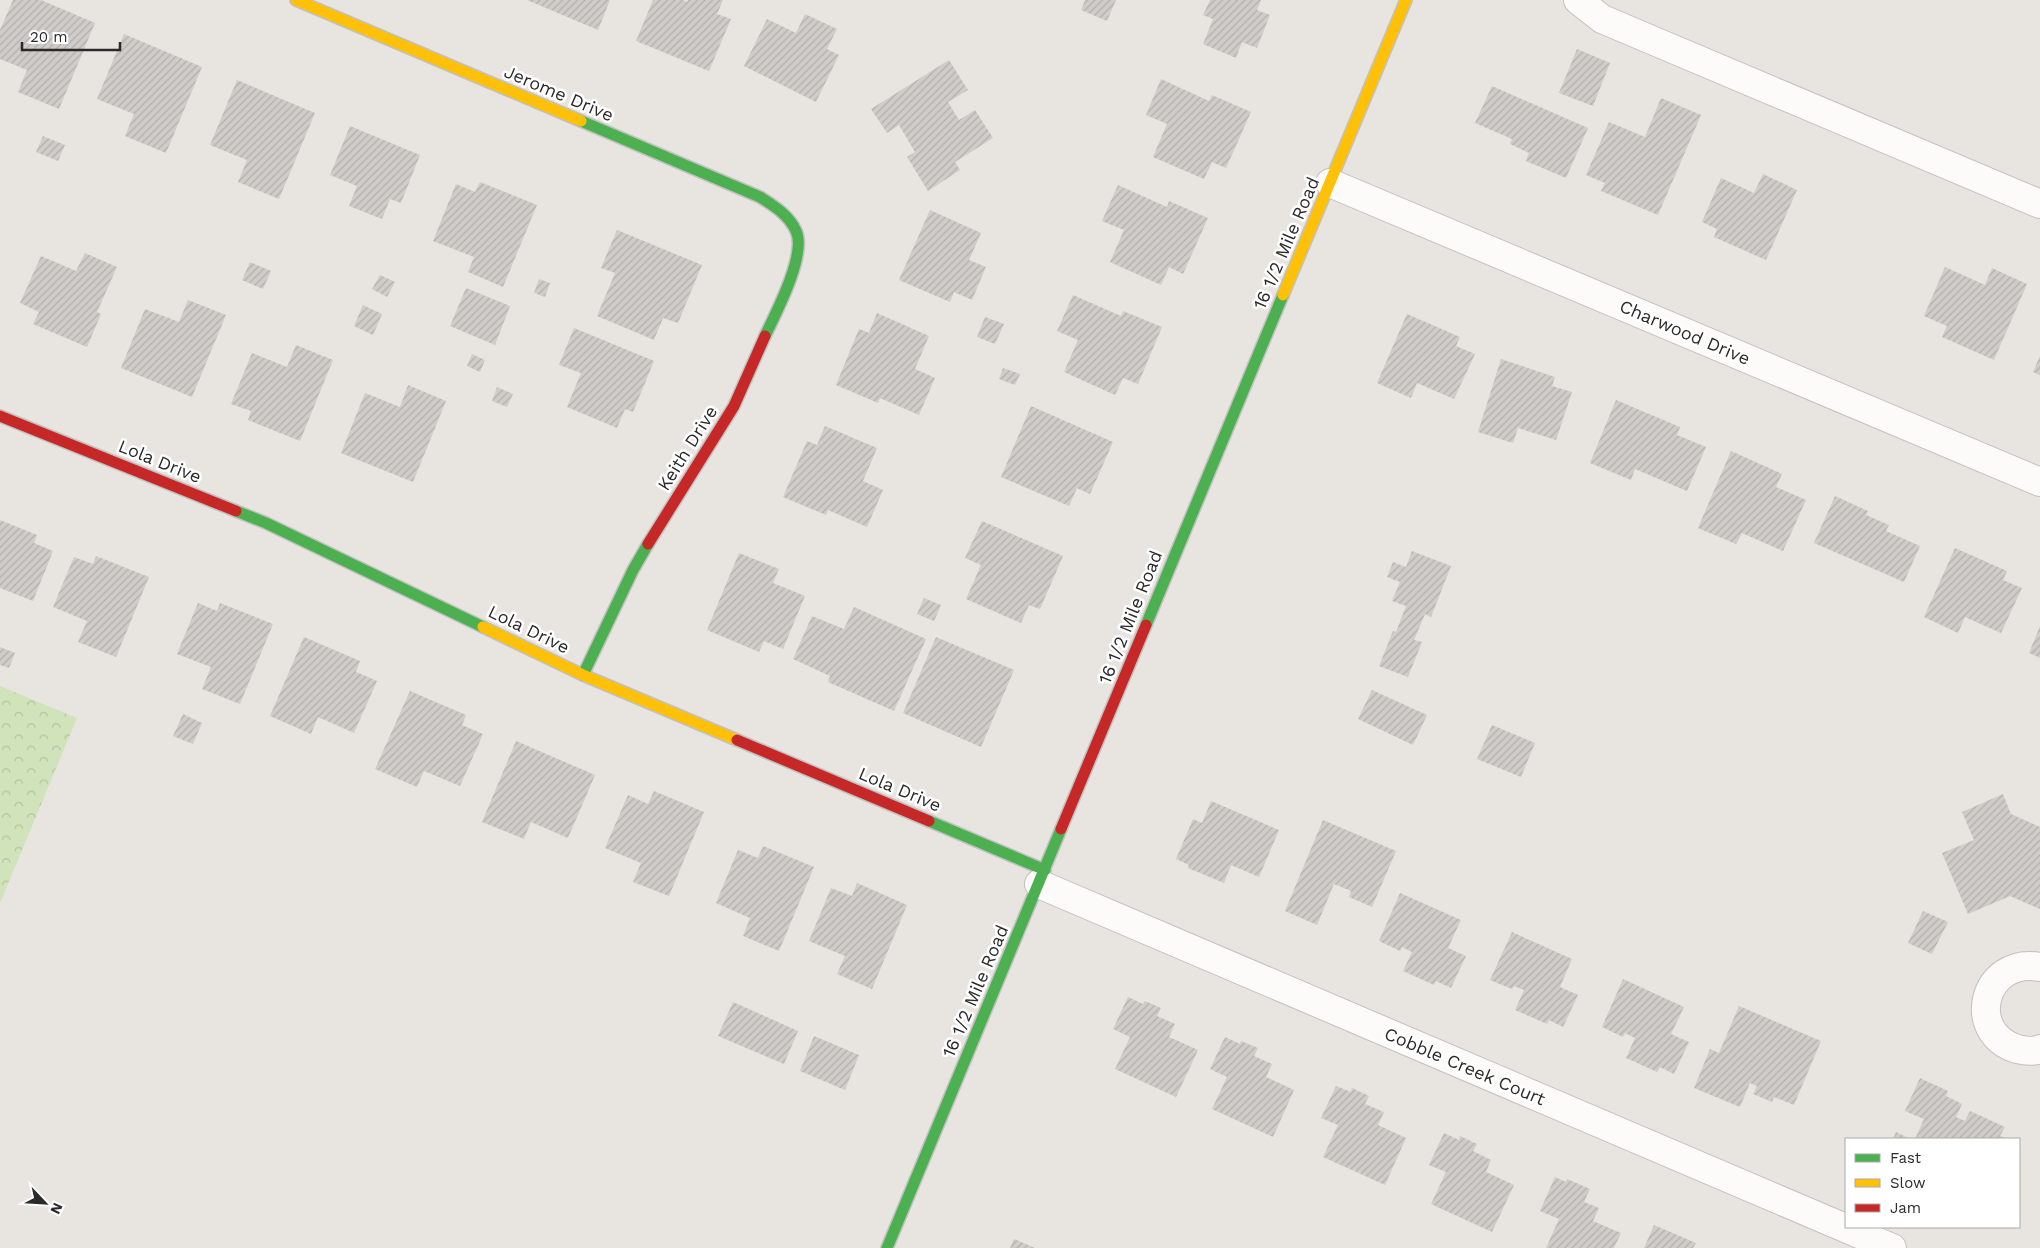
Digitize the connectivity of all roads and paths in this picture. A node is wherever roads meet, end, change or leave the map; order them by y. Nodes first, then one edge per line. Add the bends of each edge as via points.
1 (296, 0) edge
2 (1406, 0) edge
3 (1578, 0) edge
4 (1330, 183) junction
5 (2040, 204) edge
6 (797, 232) joint
7 (0, 416) edge
8 (2040, 482) edge
9 (583, 674) junction
10 (1042, 877) junction
11 (2040, 967) edge
12 (2040, 1050) edge
13 (1845, 1227) edge
14 (1846, 1228) edge
15 (886, 1248) edge
16 (1892, 1248) edge

1 - 6 street, Jerome Drive via 760,197 785,214
2 - 4 street, 16 1/2 Mile Road
3 - 5 street via 1602,18
4 - 8 street, Charwood Drive
4 - 10 street, 16 1/2 Mile Road
6 - 9 street, Keith Drive via 797,254 790,281 734,406 656,528
7 - 9 street, Lola Drive via 266,523
9 - 10 street, Lola Drive
10 - 13 street, Cobble Creek Court
10 - 15 street, 16 1/2 Mile Road
11 - 12 street via 2014,967 2002,974 1989,992 1986,1013 1998,1039 2023,1051
14 - 16 street, Cobble Creek Court

